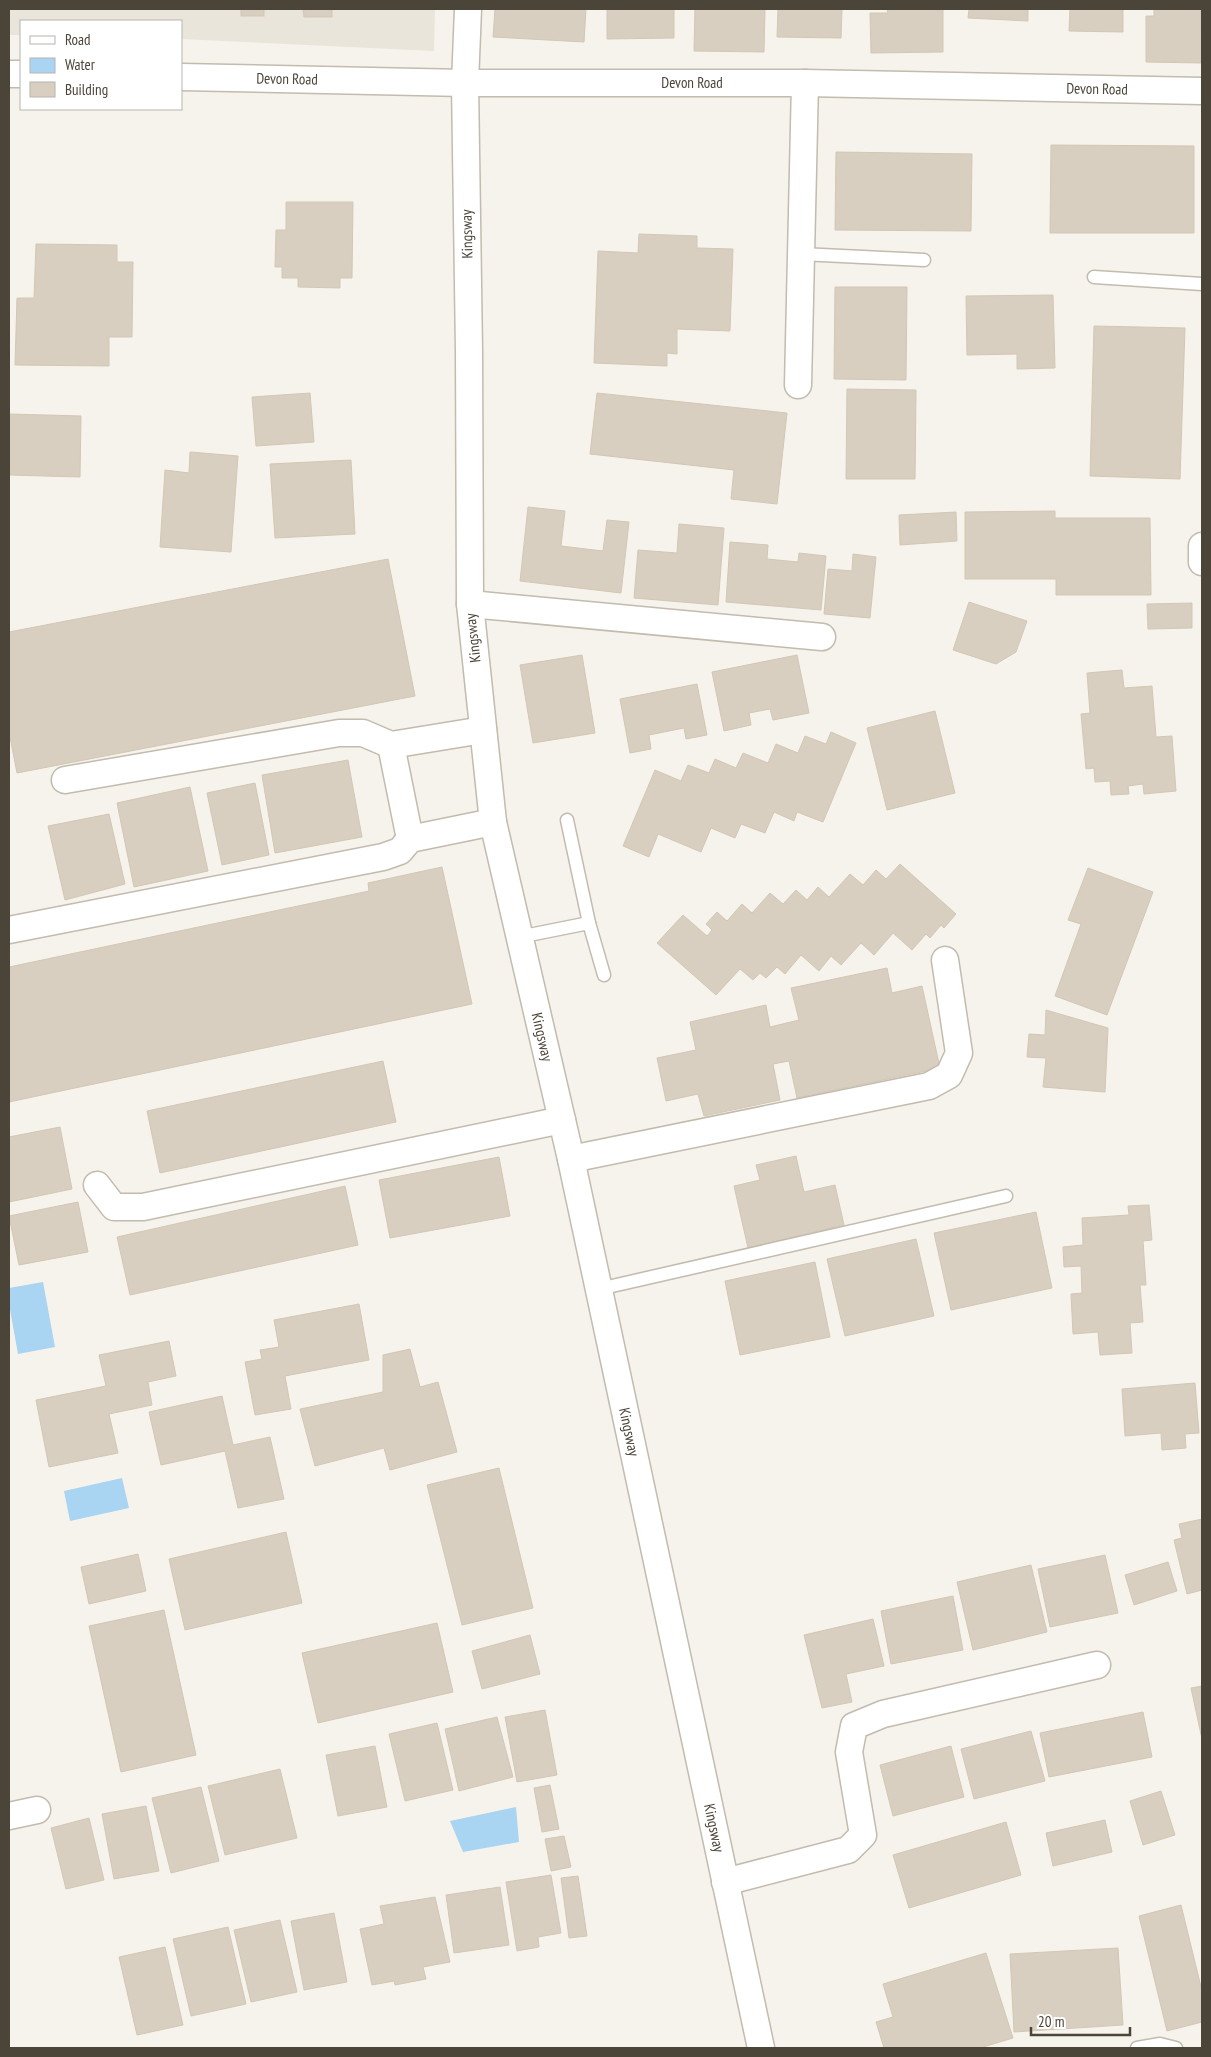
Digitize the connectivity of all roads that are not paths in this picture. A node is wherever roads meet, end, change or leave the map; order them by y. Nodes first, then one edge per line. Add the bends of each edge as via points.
1 (468, 9) edge
2 (182, 77) edge
3 (465, 83) junction
4 (805, 83) junction
5 (1202, 91) edge
6 (801, 254) junction
7 (924, 260) dead end
8 (1094, 277) dead end
9 (1202, 284) edge
10 (798, 385) dead end
11 (1202, 546) edge
12 (1202, 562) edge
13 (470, 604) junction
14 (822, 637) dead end
15 (483, 730) junction
16 (391, 745) junction
17 (65, 780) dead end
18 (567, 820) dead end
19 (493, 822) junction
20 (410, 839) junction
21 (589, 923) junction
22 (9, 930) edge
23 (519, 937) junction
24 (945, 960) dead end
25 (604, 975) dead end
26 (562, 1120) junction
27 (571, 1159) junction
28 (97, 1185) dead end
29 (1006, 1196) dead end
30 (599, 1290) junction
31 (1097, 1665) dead end
32 (37, 1810) dead end
33 (9, 1816) edge
34 (725, 1882) junction
35 (761, 2048) edge
36 (1137, 2048) edge
37 (1176, 2048) edge

1 - 3 street, Kingsway
2 - 3 street, Devon Road
3 - 4 street, Devon Road
3 - 13 street, Kingsway
4 - 5 street, Devon Road
4 - 6 street
6 - 7 lane
6 - 10 street
8 - 9 lane
11 - 12 street
13 - 14 street
13 - 15 street, Kingsway
15 - 16 street
15 - 19 street, Kingsway
16 - 17 street via 363,733 339,733
16 - 20 street
18 - 21 lane
19 - 20 street
19 - 23 street, Kingsway
20 - 22 street via 400,851 383,858
21 - 23 lane
21 - 25 lane
23 - 26 street, Kingsway
24 - 27 street via 959,1053 950,1075 929,1086
26 - 27 street, Kingsway
26 - 28 street via 143,1207 114,1207
27 - 30 street, Kingsway
29 - 30 lane
30 - 34 street, Kingsway
31 - 34 street via 883,1714 854,1726 849,1752 863,1834 848,1850
32 - 33 street
34 - 35 street, Kingsway
36 - 37 lane via 1160,2044

